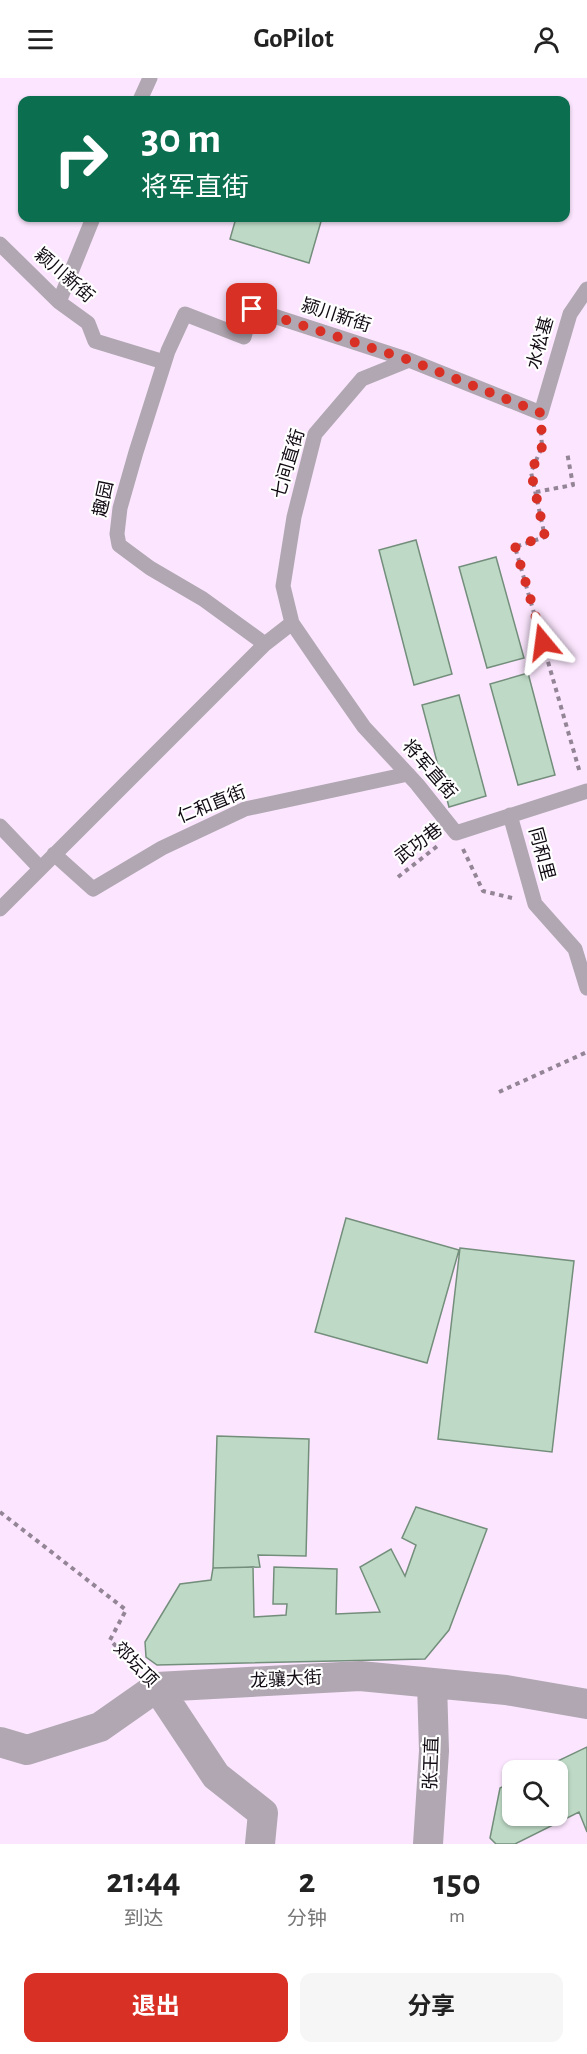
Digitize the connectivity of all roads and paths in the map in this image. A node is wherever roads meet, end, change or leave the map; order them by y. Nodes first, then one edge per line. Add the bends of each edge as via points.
1 (150, 78) edge
2 (142, 96) edge
3 (91, 222) edge
4 (0, 244) edge
5 (587, 289) edge
6 (59, 302) junction
7 (409, 360) junction
8 (164, 362) junction
9 (541, 413) junction
10 (567, 452) dead end
11 (536, 492) junction
12 (292, 623) junction
13 (265, 644) junction
14 (408, 774) junction
15 (586, 791) edge
16 (510, 815) junction
17 (0, 826) edge
18 (456, 832) junction
19 (54, 854) junction
20 (40, 868) junction
21 (398, 876) dead end
22 (535, 904) junction
23 (0, 909) edge
24 (587, 988) edge
25 (587, 1052) edge
26 (499, 1092) dead end
27 (0, 1512) edge
28 (432, 1683) junction
29 (157, 1687) junction
30 (587, 1704) edge
31 (0, 1742) edge
32 (260, 1844) edge
33 (428, 1844) edge

1 - 2 lane
3 - 6 lane
4 - 6 lane, 颖川新街
5 - 9 lane, 水松基 via 570,314
6 - 8 lane, 颖川新街 via 88,323 95,341
7 - 8 lane, 颍川新街 via 252,309 244,337 185,314
7 - 9 lane
7 - 12 lane, 七间直街 via 362,379 315,434 294,517 283,586
8 - 13 lane, 趣园 via 120,508 119,545
9 - 11 path via 542,447 531,472
10 - 11 path via 573,485
11 - 15 path via 545,537 515,546
12 - 13 lane
12 - 14 lane, 将军直街 via 364,727
13 - 19 lane
14 - 18 lane, 将军直街
14 - 19 lane, 仁和直街 via 245,809 162,848 93,890
15 - 16 lane
16 - 18 lane
16 - 22 lane, 同和里
17 - 20 lane
18 - 21 path, 武功巷
18 - 22 path, 同和里 via 483,891
19 - 20 lane
20 - 23 lane
22 - 24 lane, 同和里 via 575,949
25 - 26 path
27 - 29 path, 郊坛顶 via 126,1610 110,1640
28 - 29 street, 龙骧大街 via 360,1676
28 - 30 street, 龙骧大街
28 - 33 street, 张王直 via 434,1751
29 - 31 street via 100,1727 27,1750
29 - 32 street, 郊坛顶 via 216,1776 263,1813

